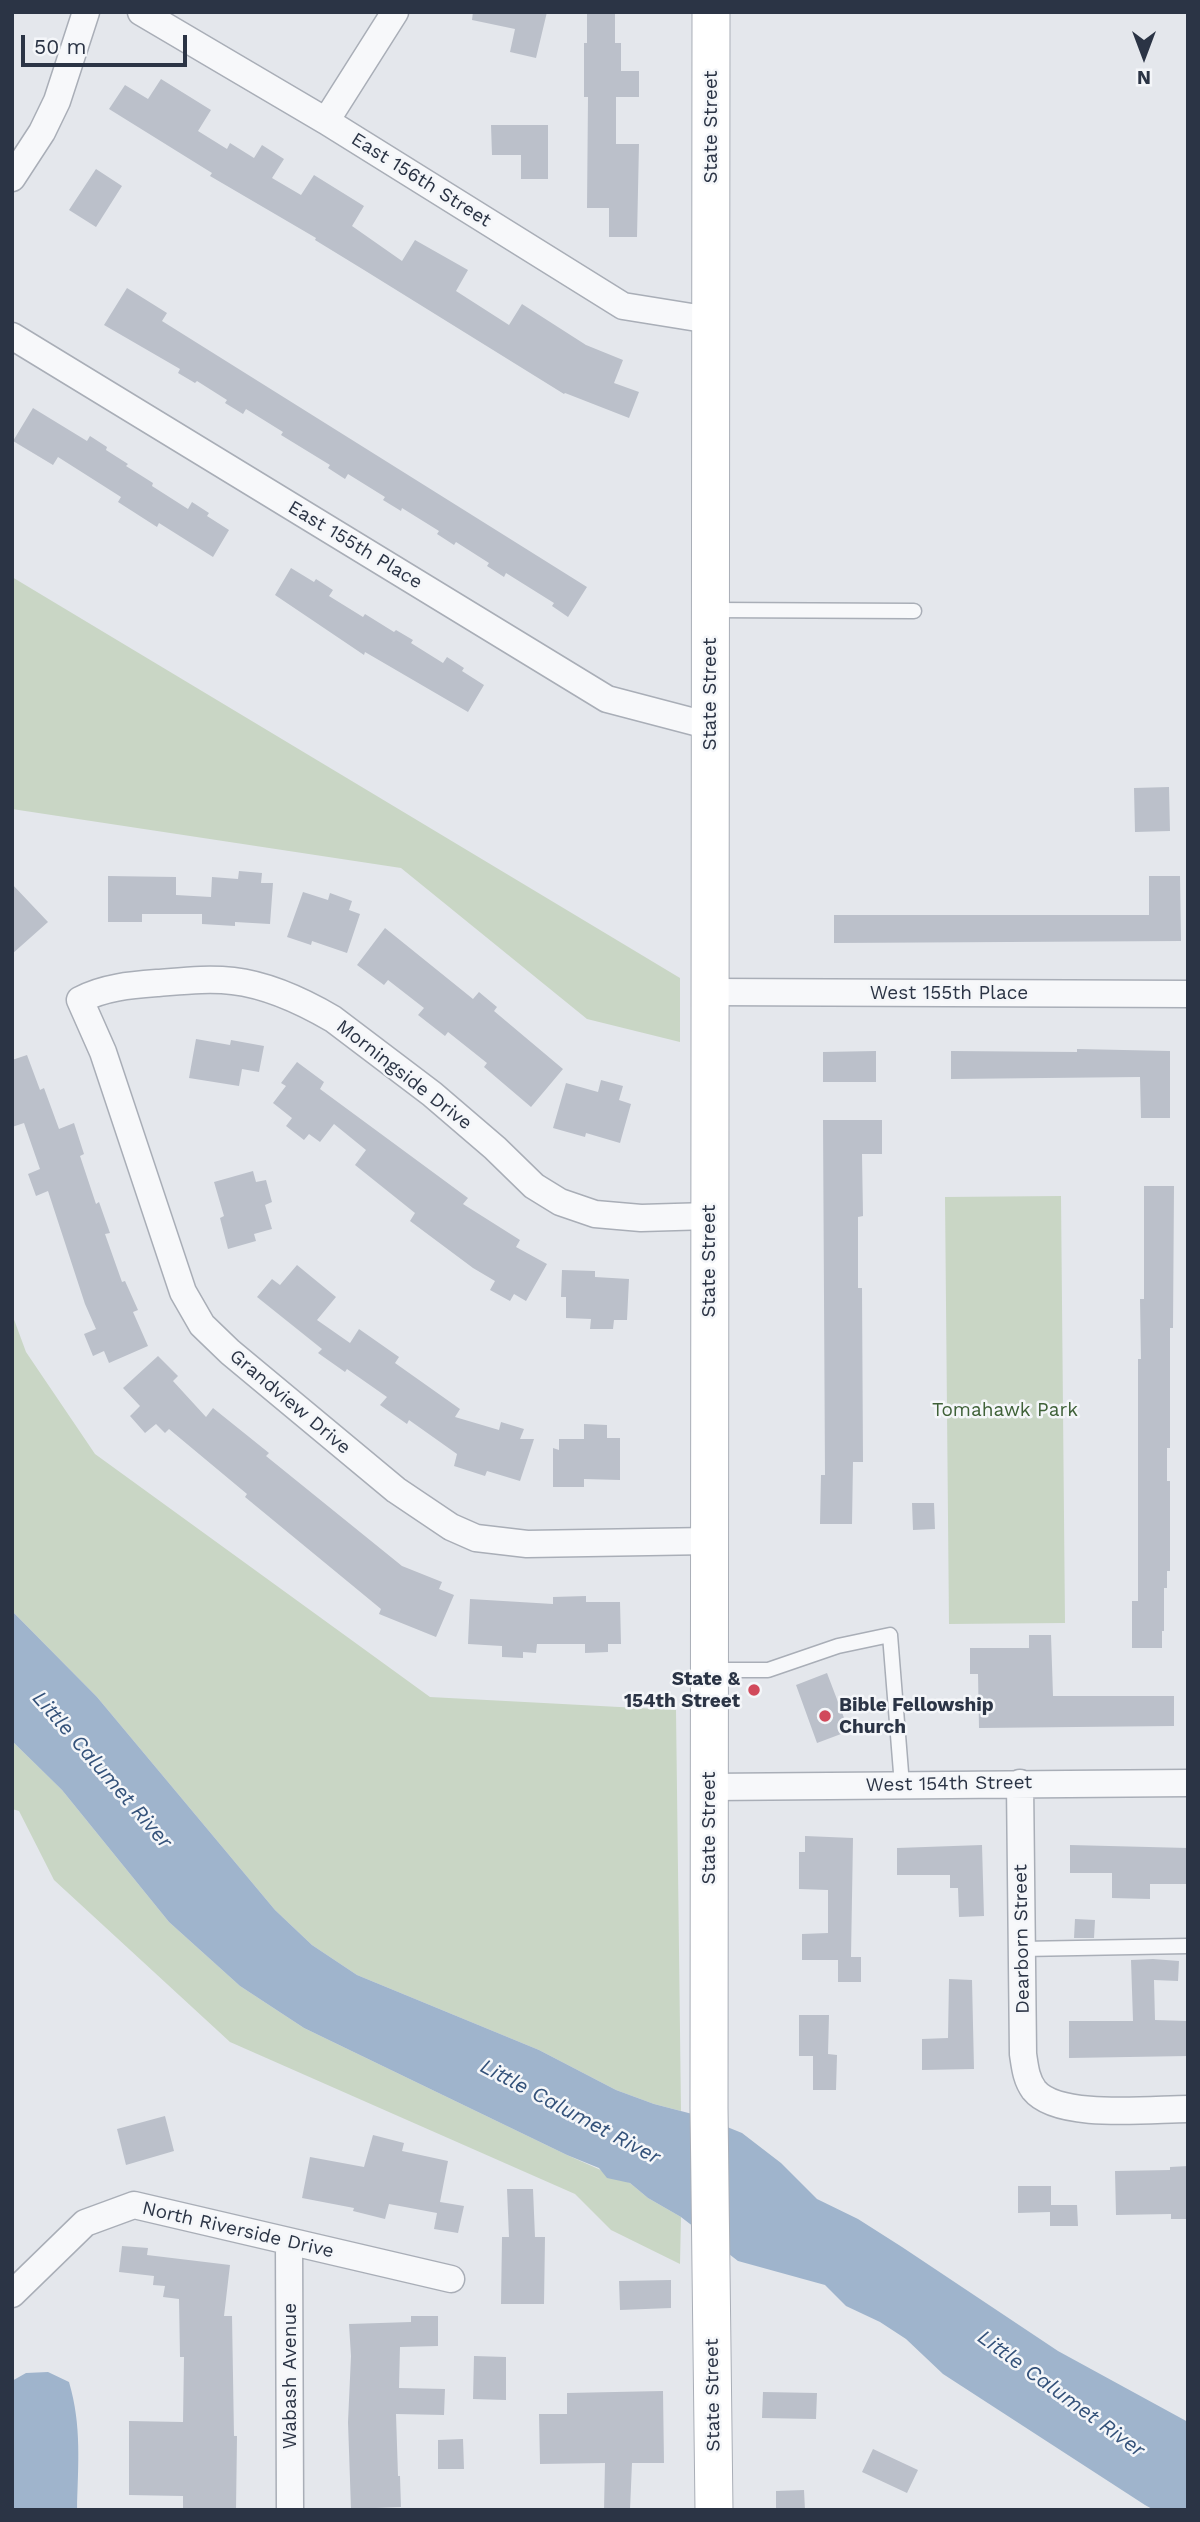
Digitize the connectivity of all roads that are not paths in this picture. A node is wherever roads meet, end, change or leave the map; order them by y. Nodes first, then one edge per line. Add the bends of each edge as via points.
1 (86, 12) edge
2 (141, 12) edge
3 (396, 12) edge
4 (711, 12) edge
5 (326, 121) junction
6 (12, 178) edge
7 (710, 320) junction
8 (12, 336) edge
9 (710, 610) junction
10 (914, 611) dead end
11 (710, 726) junction
12 (709, 992) junction
13 (1188, 994) edge
14 (80, 1000) joint
15 (709, 1216) junction
16 (709, 1541) junction
17 (709, 1670) junction
18 (1020, 1783) junction
19 (1188, 1783) edge
20 (902, 1785) junction
21 (709, 1787) junction
22 (1188, 1946) edge
23 (1022, 1949) junction
24 (1188, 2109) edge
25 (289, 2242) junction
26 (451, 2279) dead end
27 (12, 2294) edge
28 (290, 2510) edge
29 (714, 2510) edge

1 - 6 street via 57,101
2 - 5 street, East 156th Street
3 - 5 street
4 - 7 main road, State Street
5 - 7 street, East 156th Street via 623,306
7 - 9 main road, State Street
8 - 11 street, East 155th Place via 607,699
9 - 10 lane
9 - 11 main road, State Street
11 - 12 main road, State Street
12 - 13 street, West 155th Place
12 - 15 main road, State Street
14 - 15 street, Morningside Drive via 137,984 183,980 256,986 333,1019 432,1094 534,1186 560,1202 595,1213 641,1218
14 - 16 street, Grandview Drive via 103,1052 183,1292 202,1325 230,1352 397,1490 451,1527 476,1538 527,1544
15 - 16 main road, State Street
16 - 17 main road, State Street
17 - 20 lane via 768,1670 838,1646 890,1635
17 - 21 main road, State Street
18 - 19 street, West 154th Street
18 - 20 street, West 154th Street
18 - 23 street, Dearborn Street
20 - 21 street, West 154th Street
21 - 29 main road, State Street
22 - 23 lane
23 - 24 street, Dearborn Street via 1023,2054 1035,2092 1056,2105 1080,2110
25 - 26 street, North Riverside Drive
25 - 27 street, North Riverside Drive via 134,2205 85,2223
25 - 28 street, Wabash Avenue

